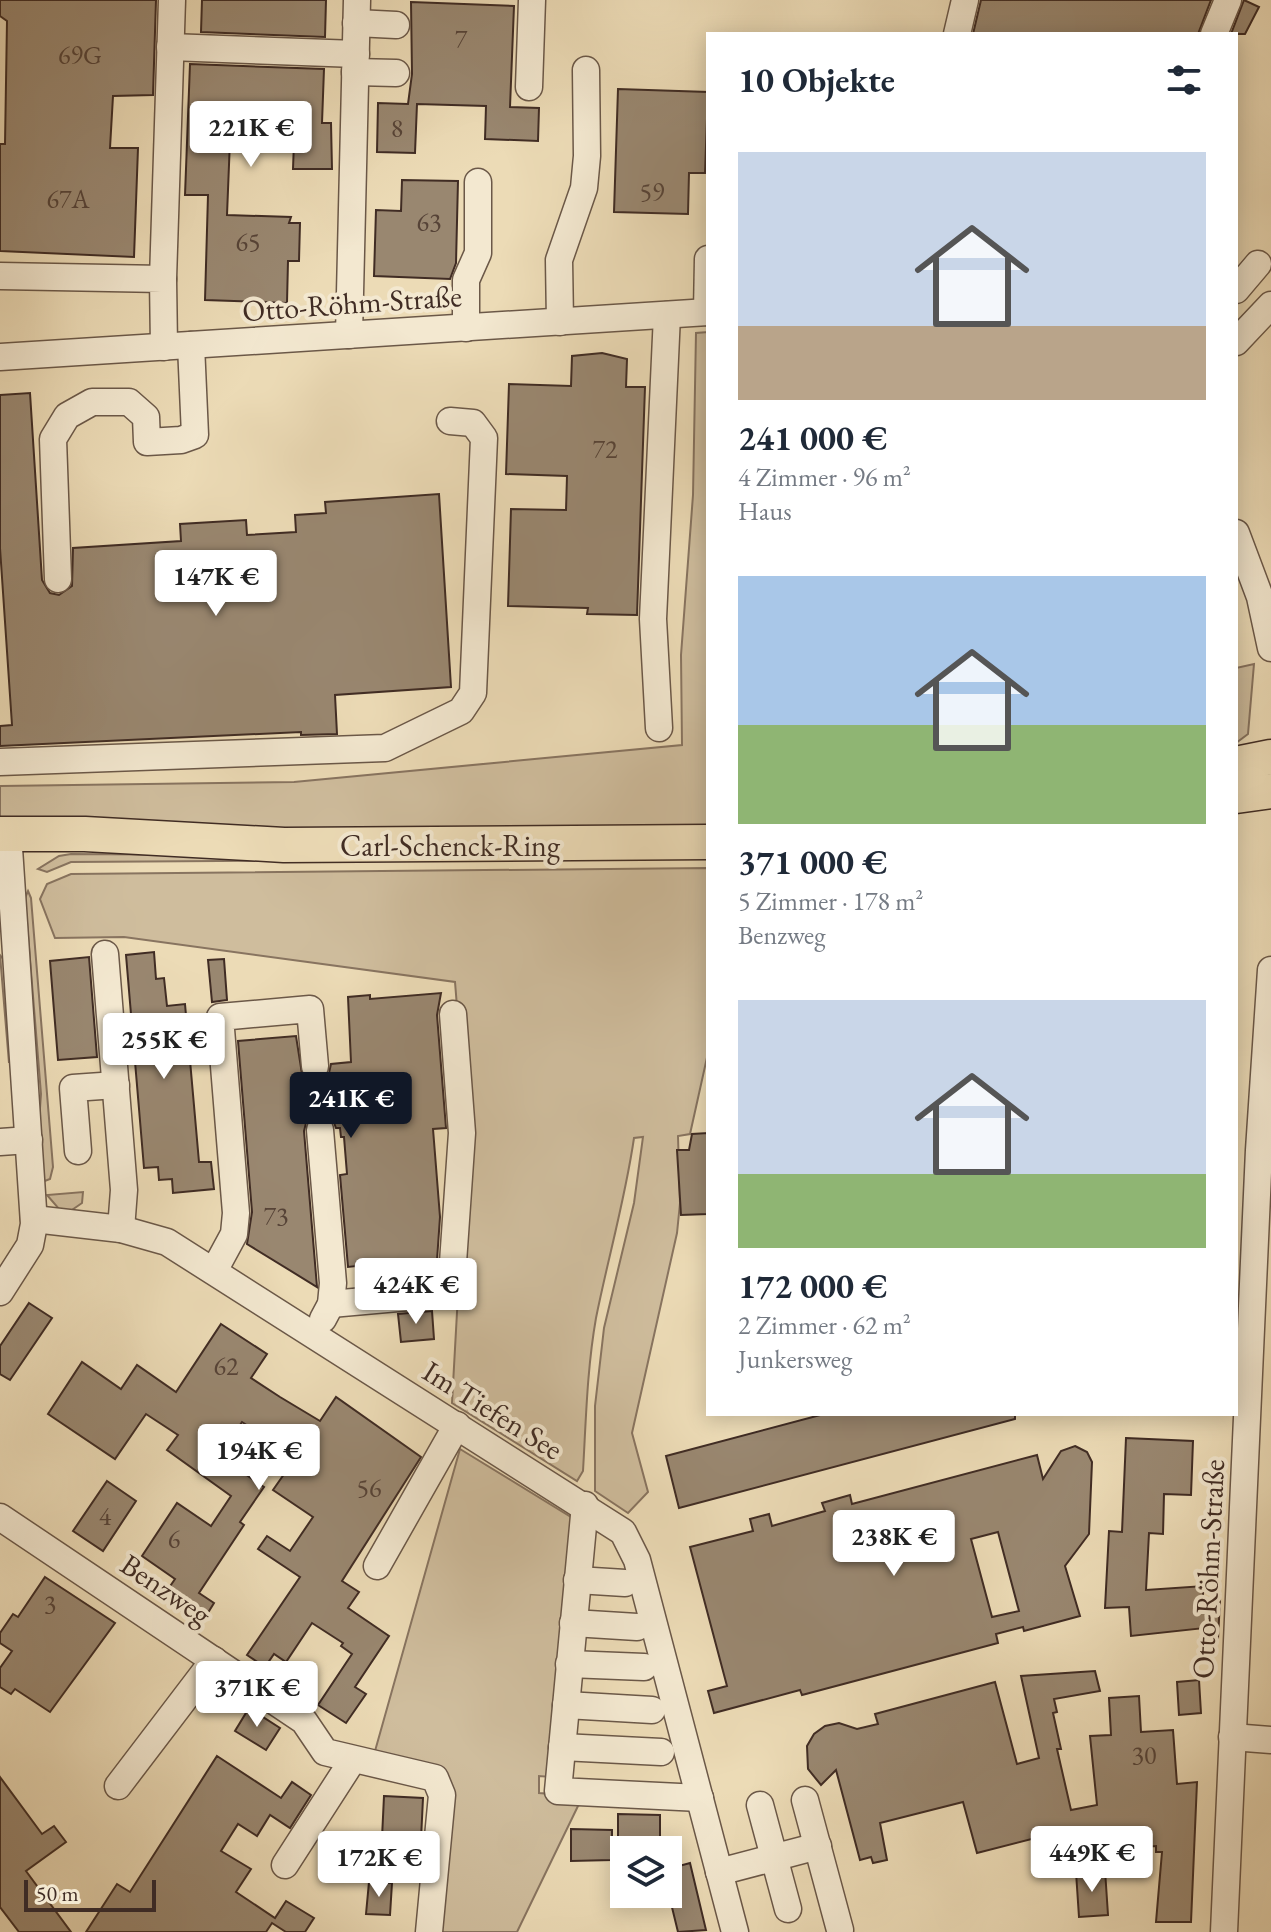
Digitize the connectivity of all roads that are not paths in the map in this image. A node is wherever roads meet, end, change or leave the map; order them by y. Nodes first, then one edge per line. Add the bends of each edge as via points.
1 (172, 0) edge
2 (532, 0) edge
3 (965, 0) edge
4 (1228, 0) edge
5 (357, 12) edge
6 (396, 25) dead end
7 (957, 32) edge
8 (1215, 32) edge
9 (170, 47) junction
10 (355, 63) junction
11 (586, 70) dead end
12 (396, 73) dead end
13 (529, 87) dead end
14 (478, 182) dead end
15 (1258, 264) dead end
16 (0, 276) edge
17 (163, 279) junction
18 (1238, 288) edge
19 (1271, 305) edge
20 (706, 312) edge
21 (667, 315) junction
22 (560, 322) junction
23 (466, 328) junction
24 (349, 335) junction
25 (1238, 340) edge
26 (191, 345) junction
27 (164, 347) junction
28 (0, 357) edge
29 (450, 421) dead end
30 (1238, 539) edge
31 (58, 579) dead end
32 (1270, 639) edge
33 (659, 728) dead end
34 (1271, 757) edge
35 (0, 762) edge
36 (1238, 764) edge
37 (1271, 791) edge
38 (1238, 796) edge
39 (706, 842) edge
40 (4, 843) edge
41 (7, 939) edge
42 (105, 954) dead end
43 (1271, 970) edge
44 (453, 1014) dead end
45 (315, 1066) tunnel mouth
46 (1268, 1076) edge
47 (12, 1078) edge
48 (116, 1085) junction
49 (320, 1130) tunnel mouth
50 (29, 1140) junction
51 (0, 1142) edge
52 (78, 1151) dead end
53 (34, 1219) junction
54 (121, 1229) junction
55 (1263, 1251) edge
56 (214, 1271) junction
57 (0, 1292) edge
58 (331, 1304) junction
59 (1261, 1332) edge
60 (313, 1334) junction
61 (1259, 1424) edge
62 (457, 1425) junction
63 (585, 1505) junction
64 (0, 1517) edge
65 (377, 1566) dead end
66 (577, 1580) junction
67 (625, 1583) dead end
68 (573, 1623) junction
69 (637, 1627) dead end
70 (214, 1660) junction
71 (569, 1664) junction
72 (644, 1667) dead end
73 (566, 1705) junction
74 (652, 1710) dead end
75 (1232, 1737) junction
76 (1271, 1740) edge
77 (562, 1747) junction
78 (661, 1752) dead end
79 (352, 1761) junction
80 (118, 1786) dead end
81 (700, 1798) junction
82 (805, 1800) dead end
83 (760, 1805) dead end
84 (818, 1846) junction
85 (774, 1858) junction
86 (285, 1865) dead end
87 (719, 1872) junction
88 (788, 1909) dead end
89 (840, 1930) dead end
90 (429, 1932) edge
91 (735, 1932) edge
92 (1224, 1932) edge

1 - 9 street
2 - 13 street
3 - 7 street
4 - 8 street
5 - 6 street
5 - 10 street
9 - 10 street
9 - 17 street
10 - 12 street
10 - 24 street
11 - 22 street via 584,188 559,260
14 - 23 street via 478,253 466,280
15 - 18 street
16 - 17 street
17 - 27 street
19 - 25 street
20 - 21 street, Otto-Röhm-Straße
21 - 22 street, Otto-Röhm-Straße
21 - 33 street via 653,619
22 - 23 street, Otto-Röhm-Straße
23 - 24 street, Otto-Röhm-Straße
24 - 26 street, Otto-Röhm-Straße
26 - 27 street, Otto-Röhm-Straße
26 - 31 street via 195,435 147,442 146,417 129,402 92,402 67,416 53,439
27 - 28 street, Otto-Röhm-Straße
29 - 35 street via 473,423 484,438 473,693 461,711 385,748
30 - 32 street
34 - 36 main road
37 - 38 main road
39 - 40 main road, Carl-Schenck-Ring
40 - 41 street
41 - 47 street
42 - 48 street
43 - 46 street, Otto-Röhm-Straße
44 - 58 street via 462,1133 452,1277 431,1295
45 - 56 street via 310,1009 220,1017 236,1224
46 - 55 street, Otto-Röhm-Straße
47 - 50 street
48 - 52 street via 73,1088
48 - 54 street via 124,1190
49 - 58 street
50 - 51 street
50 - 53 street
53 - 54 street, Im Tiefen See
53 - 57 street via 30,1245
54 - 56 street, Im Tiefen See via 161,1239
55 - 59 street, Otto-Röhm-Straße
56 - 60 street, Im Tiefen See
58 - 60 street
59 - 61 street, Otto-Röhm-Straße
60 - 62 street, Im Tiefen See
61 - 75 street, Otto-Röhm-Straße
62 - 63 street, Im Tiefen See
62 - 65 street
63 - 66 street
63 - 81 street, Im Tiefen See via 618,1527 634,1552
64 - 70 street, Benzweg
66 - 67 street
66 - 68 street
68 - 69 street
68 - 71 street
70 - 79 street, Benzweg via 304,1721 325,1752
70 - 80 street
71 - 72 street
71 - 73 street
73 - 74 street
73 - 77 street
75 - 76 street
75 - 92 street, Otto-Röhm-Straße
77 - 78 street
77 - 81 street via 558,1791
79 - 86 street
79 - 90 street via 435,1778 442,1795
81 - 87 street, Im Tiefen See
82 - 84 street
83 - 85 street
84 - 85 street
84 - 89 street
85 - 87 street
85 - 88 street
87 - 91 street, Im Tiefen See

